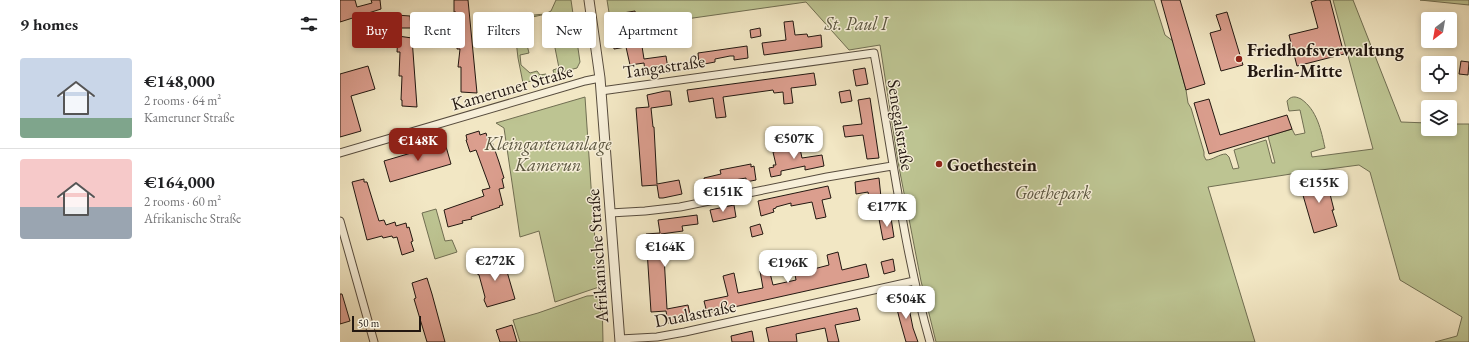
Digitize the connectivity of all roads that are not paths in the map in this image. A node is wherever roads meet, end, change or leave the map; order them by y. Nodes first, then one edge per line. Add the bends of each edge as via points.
1 (589, 0) edge
2 (874, 53) joint
3 (600, 78) junction
4 (601, 91) junction
5 (340, 152) edge
6 (892, 166) junction
7 (610, 214) junction
8 (340, 221) edge
9 (914, 281) junction
10 (620, 341) edge
11 (374, 342) edge
12 (930, 342) edge

1 - 3 street, Afrikanische Straße
2 - 4 street, Tangastraße
2 - 6 street, Senegalstraße
3 - 4 street, Afrikanische Straße
3 - 5 street, Kameruner Straße
4 - 7 street, Afrikanische Straße
6 - 7 street via 674,208
6 - 9 street, Senegalstraße
7 - 10 street, Afrikanische Straße
8 - 11 street
9 - 10 street, Dualastraße via 685,332
9 - 12 street, Senegalstraße

